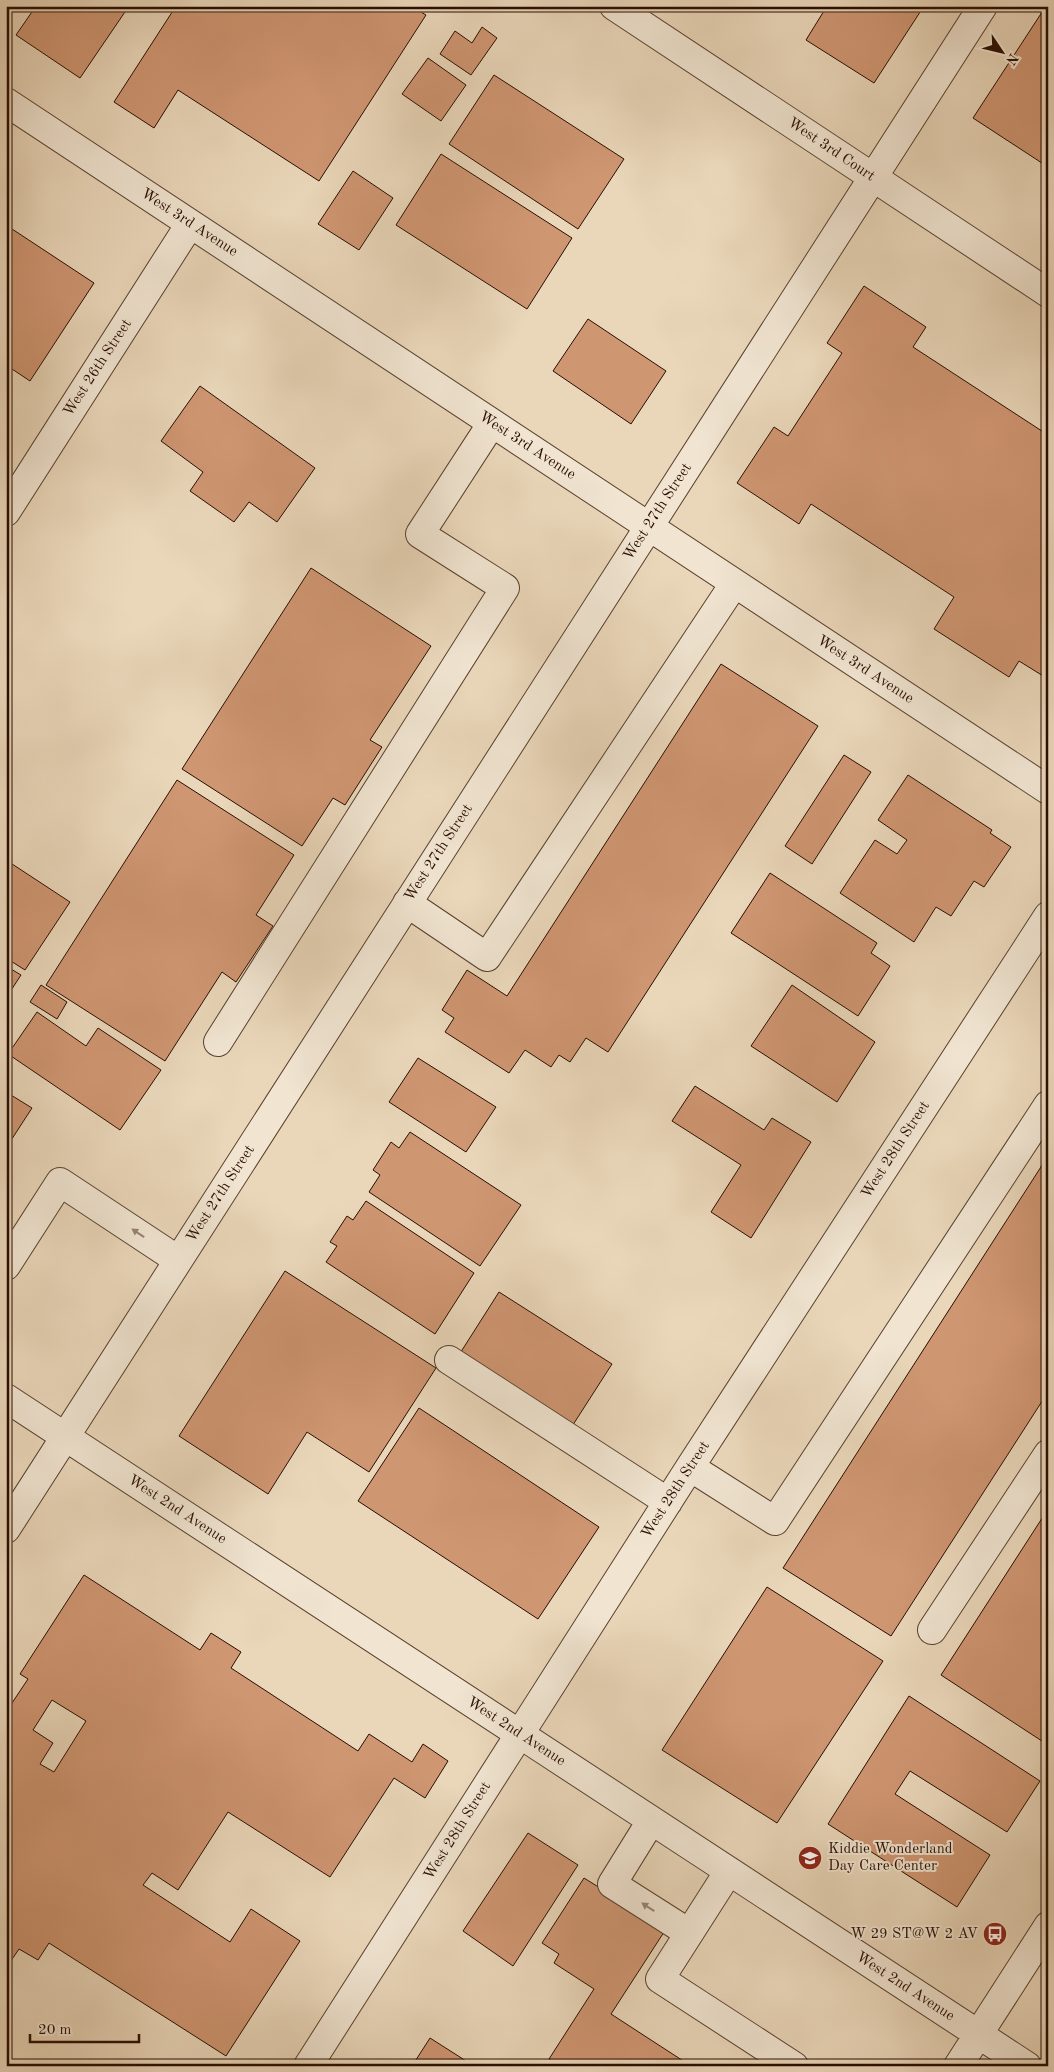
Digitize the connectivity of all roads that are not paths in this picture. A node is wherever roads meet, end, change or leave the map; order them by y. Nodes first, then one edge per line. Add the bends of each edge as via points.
1 (614, 6) edge
2 (983, 6) edge
3 (6, 102) edge
4 (872, 177) junction
5 (190, 224) junction
6 (1048, 293) edge
7 (492, 423) junction
8 (6, 512) edge
9 (648, 527) junction
10 (734, 584) junction
11 (1048, 790) edge
12 (407, 903) junction
13 (1048, 916) edge
14 (218, 1042) dead end
15 (1048, 1105) edge
16 (178, 1260) junction
17 (6, 1266) edge
18 (449, 1360) dead end
19 (6, 1398) edge
20 (65, 1437) junction
21 (1048, 1454) edge
22 (690, 1467) junction
23 (668, 1502) junction
24 (6, 1529) edge
25 (932, 1630) dead end
26 (519, 1734) junction
27 (651, 1820) junction
28 (729, 1871) junction
29 (1046, 1931) edge
30 (689, 1933) junction
31 (979, 2034) junction
32 (308, 2066) edge
33 (794, 2066) edge
34 (958, 2066) edge
35 (1026, 2066) edge

1 - 4 street, West 3rd Court
2 - 4 street, West 27th Street
3 - 5 street, West 3rd Avenue
4 - 6 street, West 3rd Court
4 - 9 street, West 27th Street
5 - 7 street, West 3rd Avenue
5 - 8 street, West 26th Street
7 - 9 street, West 3rd Avenue
7 - 14 street via 420,534 505,588
9 - 10 street, West 3rd Avenue
9 - 12 street, West 27th Street
10 - 11 street, West 3rd Avenue
10 - 12 street via 487,957
12 - 16 street, West 27th Street
13 - 22 street, West 28th Street
15 - 22 street via 775,1521
16 -> 17 street via 60,1182
16 - 20 street, West 27th Street
18 - 23 street
19 - 20 street, West 2nd Avenue
20 - 24 street, West 27th Street
20 - 26 street, West 2nd Avenue
21 - 25 street
22 - 23 street, West 28th Street
23 - 26 street, West 28th Street
26 - 27 street, West 2nd Avenue
26 - 32 street, West 28th Street
27 - 28 street, West 2nd Avenue
30 -> 27 street via 612,1884
28 - 30 street
28 - 31 street, West 2nd Avenue
29 - 31 street
30 - 33 street via 660,1979
31 - 34 street
31 - 35 street, West 2nd Avenue

